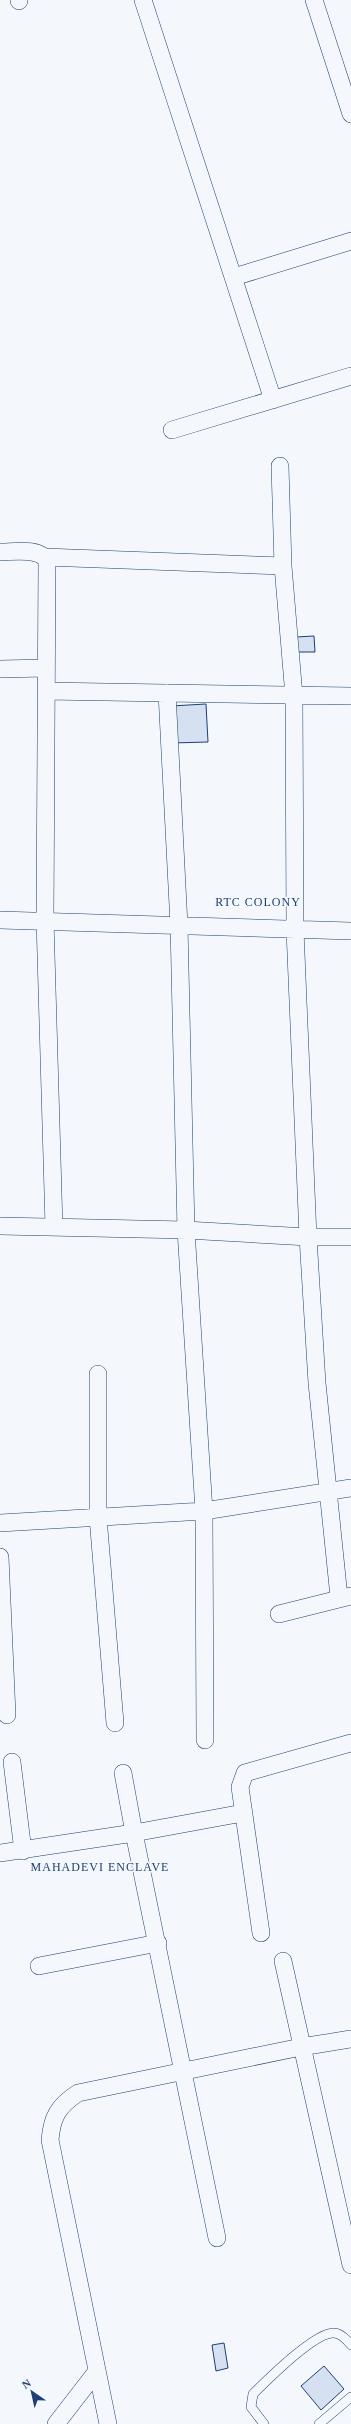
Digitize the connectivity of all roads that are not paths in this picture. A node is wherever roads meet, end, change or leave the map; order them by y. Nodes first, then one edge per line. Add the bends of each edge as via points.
1 (143, 0) edge
2 (314, 0) edge
3 (351, 114) edge
4 (351, 241) edge
5 (234, 277) junction
6 (351, 376) edge
7 (273, 400) junction
8 (172, 430) dead end
9 (280, 466) dead end
10 (0, 552) edge
11 (45, 557) junction
12 (283, 566) junction
13 (46, 668) junction
14 (0, 669) edge
15 (46, 690) junction
16 (167, 693) junction
17 (294, 696) junction
18 (351, 696) edge
19 (0, 920) edge
20 (45, 920) junction
21 (179, 925) junction
22 (295, 930) junction
23 (351, 931) edge
24 (0, 1226) edge
25 (54, 1227) junction
26 (186, 1230) junction
27 (308, 1237) junction
28 (351, 1237) edge
29 (98, 1374) dead end
30 (351, 1488) edge
31 (328, 1492) junction
32 (204, 1511) junction
33 (98, 1517) junction
34 (0, 1524) edge
35 (0, 1557) edge
36 (345, 1596) edge
37 (279, 1614) dead end
38 (7, 1715) dead end
39 (115, 1723) dead end
40 (205, 1740) dead end
41 (351, 1744) edge
42 (12, 1762) dead end
43 (123, 1773) dead end
44 (243, 1813) junction
45 (134, 1834) junction
46 (23, 1850) junction
47 (0, 1853) edge
48 (261, 1933) dead end
49 (158, 1943) junction
50 (283, 1961) dead end
51 (39, 1966) dead end
52 (351, 2039) edge
53 (301, 2047) junction
54 (184, 2072) junction
55 (217, 2238) dead end
56 (351, 2264) edge
57 (351, 2345) edge
58 (97, 2371) junction
59 (351, 2397) edge
60 (56, 2424) edge
61 (108, 2424) edge
62 (264, 2424) edge
63 (319, 2424) edge

1 - 5 street
2 - 3 street
4 - 5 street
5 - 7 street
6 - 7 street
7 - 8 street
9 - 12 street
10 - 11 street via 35,553
11 - 12 street
11 - 13 street
12 - 17 street
13 - 14 street
13 - 15 street
15 - 16 street
15 - 20 street
16 - 17 street
16 - 21 street
17 - 18 street
17 - 22 street
19 - 20 street
20 - 21 street
20 - 25 street
21 - 22 street
21 - 26 street
22 - 23 street
22 - 27 street
24 - 25 street
25 - 26 street
26 - 27 street
26 - 32 street
27 - 28 street
27 - 31 street via 313,1336
29 - 33 street
30 - 31 street
31 - 32 street
31 - 36 street
32 - 33 street
32 - 40 street
33 - 34 street
33 - 39 street
35 - 38 street
36 - 37 street
41 - 44 street via 245,1773 240,1787
42 - 46 street
43 - 45 street
44 - 45 street
44 - 48 street
45 - 46 street
45 - 49 street
46 - 47 street
49 - 51 street
49 - 54 street
50 - 53 street
52 - 53 street
53 - 54 street
53 - 56 street
54 - 55 street
54 - 58 street via 78,2093 64,2102 56,2113 51,2130 50,2140
57 - 62 lane via 346,2338 334,2333 320,2336 282,2366 253,2394 251,2407
58 - 60 street
58 - 61 street
59 - 63 lane

